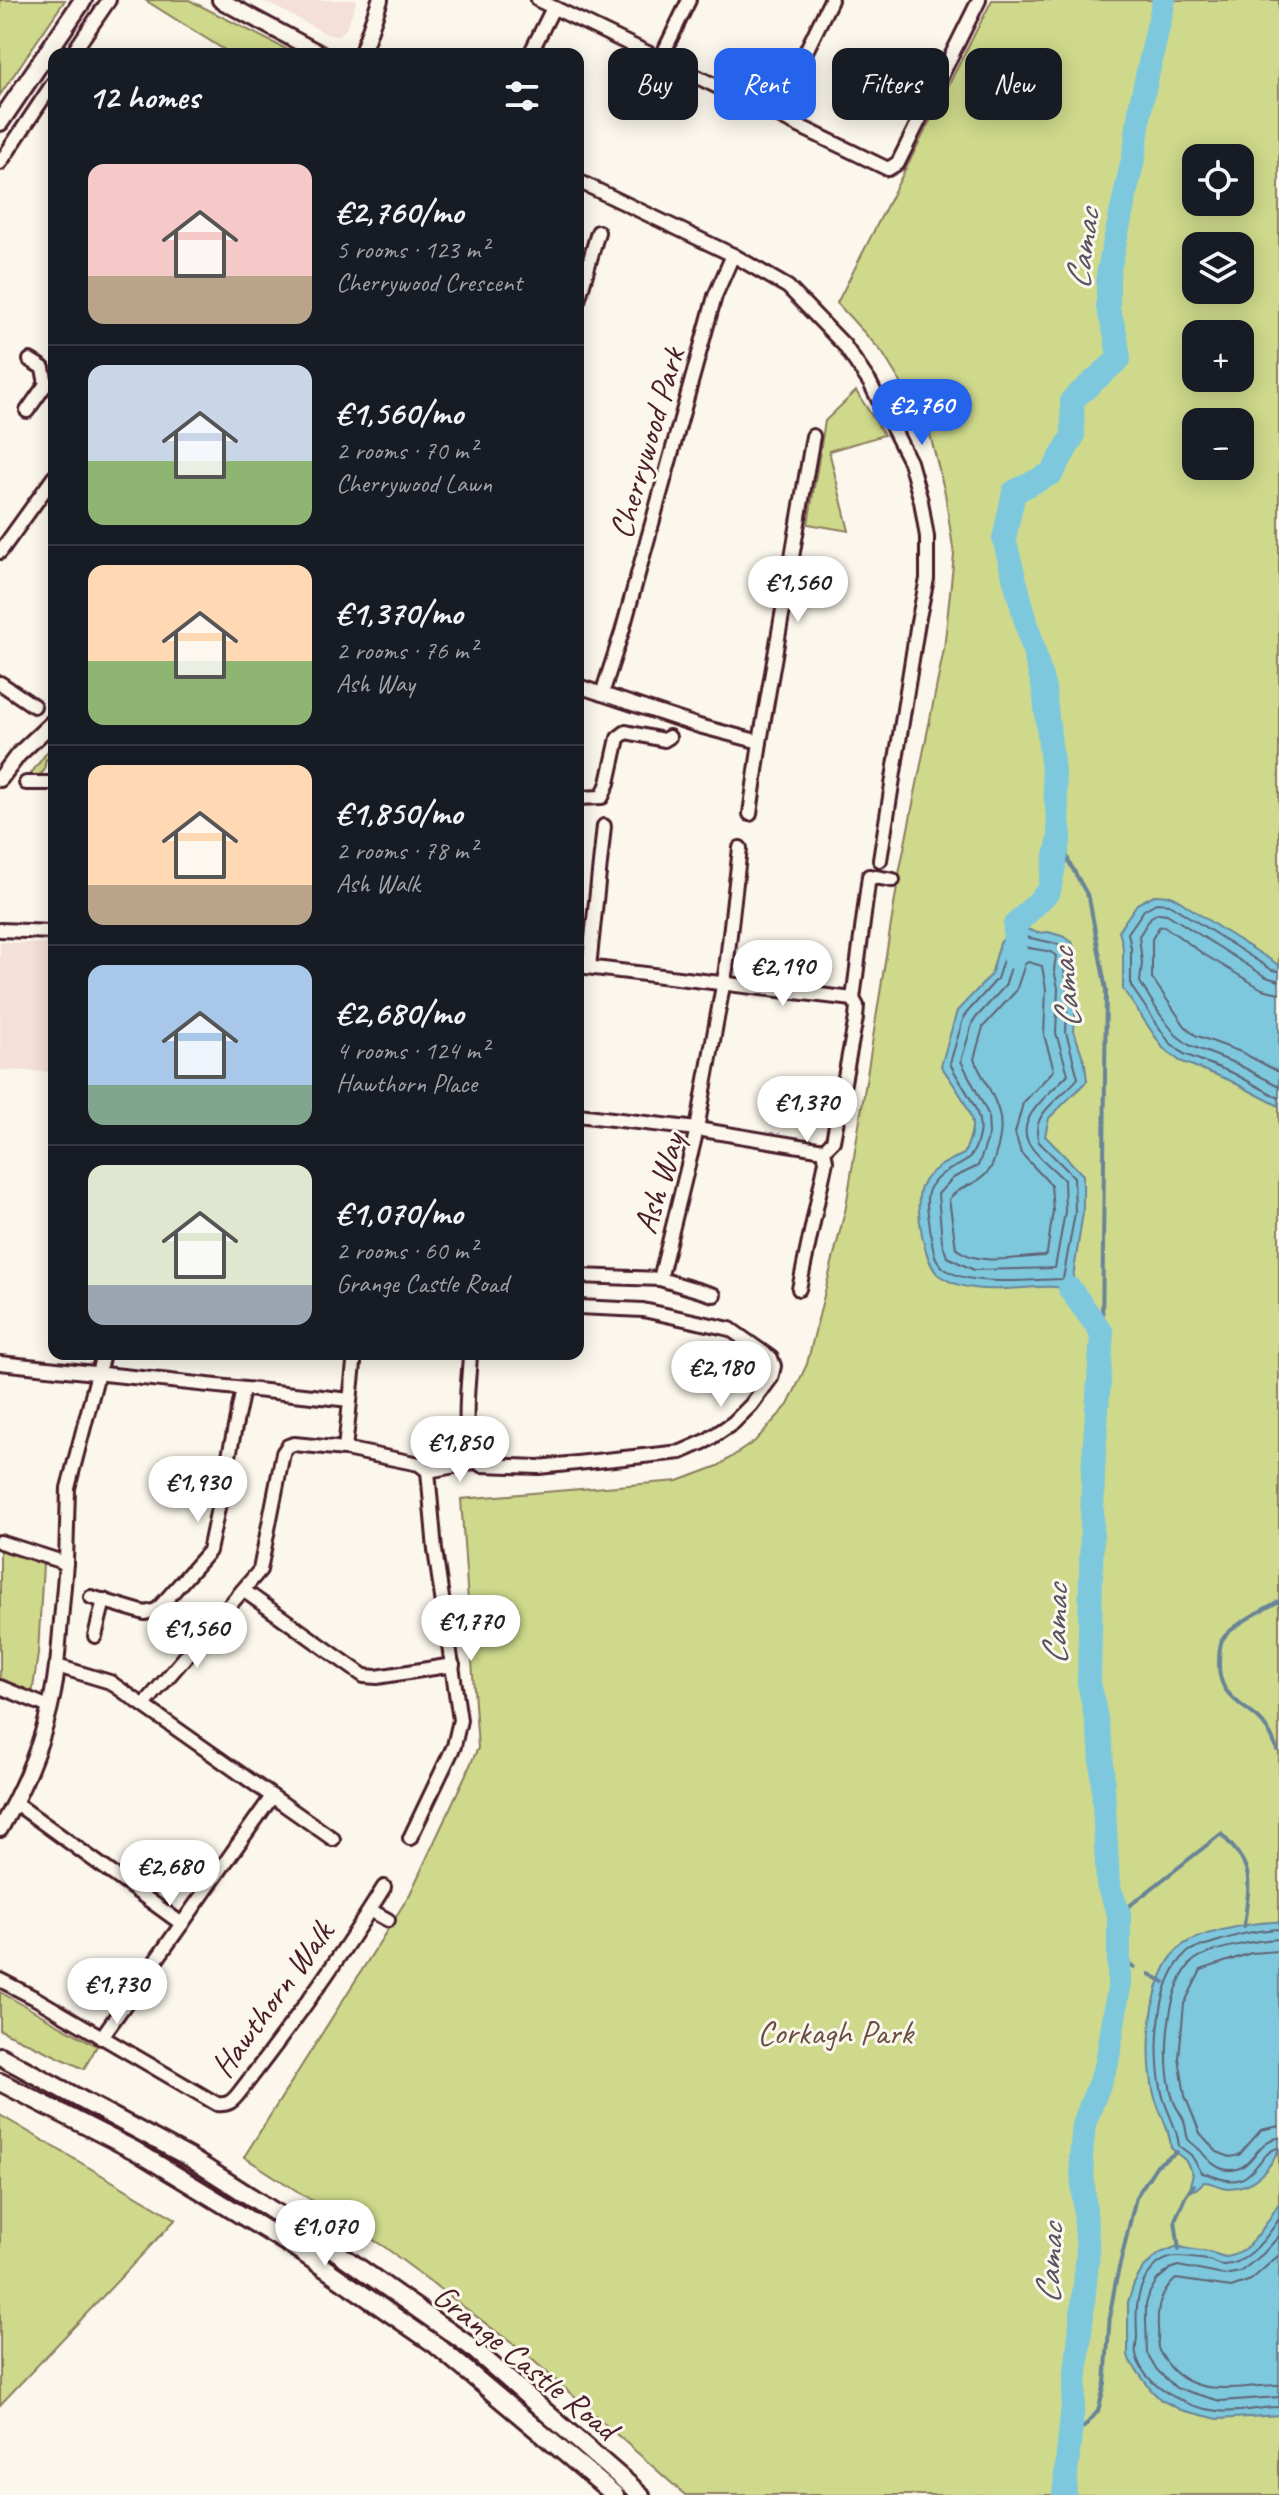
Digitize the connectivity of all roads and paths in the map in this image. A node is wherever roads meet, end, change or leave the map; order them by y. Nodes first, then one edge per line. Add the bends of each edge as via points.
1 (83, 0) edge
2 (109, 0) edge
3 (220, 0) edge
4 (538, 0) edge
5 (689, 0) edge
6 (831, 0) edge
7 (979, 0) edge
8 (378, 3) edge
9 (237, 4) edge
10 (553, 8) junction
11 (50, 48) edge
12 (76, 48) edge
13 (311, 48) edge
14 (365, 48) edge
15 (533, 48) edge
16 (635, 48) edge
17 (666, 48) edge
18 (808, 48) edge
19 (48, 51) edge
20 (48, 91) edge
21 (785, 120) edge
22 (0, 122) edge
23 (0, 163) edge
24 (584, 184) edge
25 (598, 232) dead end
26 (733, 255) junction
27 (584, 280) edge
28 (30, 360) dead end
29 (48, 382) edge
30 (48, 389) edge
31 (27, 411) dead end
32 (813, 436) dead end
33 (48, 487) edge
34 (0, 552) edge
35 (0, 683) edge
36 (584, 688) edge
37 (602, 694) junction
38 (34, 706) dead end
39 (48, 727) edge
40 (669, 737) dead end
41 (760, 742) junction
42 (0, 779) edge
43 (26, 783) dead end
44 (48, 783) edge
45 (584, 798) edge
46 (750, 814) dead end
47 (604, 826) dead end
48 (740, 848) dead end
49 (880, 860) dead end
50 (893, 880) dead end
51 (0, 930) edge
52 (48, 932) edge
53 (584, 960) edge
54 (584, 967) edge
55 (723, 982) junction
56 (853, 999) junction
57 (584, 1116) edge
58 (697, 1129) junction
59 (824, 1150) junction
60 (584, 1276) edge
61 (660, 1279) junction
62 (799, 1289) dead end
63 (714, 1295) dead end
64 (584, 1307) edge
65 (101, 1360) edge
66 (354, 1360) edge
67 (470, 1360) edge
68 (0, 1363) edge
69 (97, 1375) junction
70 (243, 1389) junction
71 (350, 1400) junction
72 (345, 1449) junction
73 (476, 1460) junction
74 (428, 1471) junction
75 (0, 1542) edge
76 (66, 1563) junction
77 (243, 1590) junction
78 (95, 1636) dead end
79 (453, 1665) junction
80 (57, 1666) junction
81 (0, 1687) edge
82 (144, 1705) junction
83 (49, 1707) junction
84 (271, 1798) junction
85 (14, 1802) junction
86 (420, 1821) junction
87 (433, 1827) dead end
88 (0, 1829) edge
89 (410, 1838) dead end
90 (333, 1839) dead end
91 (384, 1887) dead end
92 (370, 1910) junction
93 (388, 1920) dead end
94 (182, 1924) junction
95 (0, 1980) edge
96 (101, 2038) junction
97 (0, 2056) edge
98 (0, 2082) edge
99 (615, 2495) edge
100 (641, 2495) edge

1 - 11 main road
2 - 12 street
3 - 9 street
4 - 10 street
5 - 17 street
6 - 18 street
7 - 21 street via 898,163 888,169
8 - 14 street
9 - 13 street
10 - 15 street
10 - 16 street
19 - 22 main road
20 - 23 street
24 - 26 street
25 - 27 street
26 - 37 street, Cherrywood Park via 715,296
26 - 49 street via 788,287 844,345 895,429 921,501 927,579
28 - 29 street via 43,368
30 - 31 street
32 - 41 street
33 - 34 street
35 - 38 street
36 - 37 street
37 - 41 street
39 - 42 street
40 - 45 street via 626,732 618,738 602,797
41 - 46 street
43 - 44 street
47 - 53 street
48 - 55 street
50 - 56 street via 869,876
51 - 52 street
54 - 55 street
55 - 56 street
55 - 58 street
56 - 59 street via 856,1018 833,1141
57 - 58 street
58 - 59 street, Ash Way
58 - 61 street, Ash Way
59 - 62 street
60 - 61 street
61 - 63 street
64 - 73 street via 643,1310 730,1329 771,1358 771,1378 733,1423 681,1452 539,1467 481,1465
65 - 69 street
66 - 71 street
67 - 73 street via 467,1425
68 - 69 street
69 - 70 street
69 - 76 street via 68,1488
70 - 71 street
70 - 78 street via 209,1551 157,1610 145,1613 97,1598
71 - 72 street
72 - 74 street via 419,1464
72 - 77 street via 288,1446 262,1565
73 - 74 street
74 - 79 street
75 - 76 street
76 - 80 street
77 - 79 street via 364,1676
77 - 82 street
79 - 86 street via 458,1733
80 - 82 street via 110,1682
80 - 83 street
81 - 83 street
82 - 84 street
83 - 85 street
84 - 90 street
84 - 94 street
85 - 88 street
85 - 94 street
86 - 87 street
86 - 89 street
91 - 92 street, Hawthorn Walk
92 - 93 street, Hawthorn Walk
92 - 96 street, Hawthorn Walk via 316,1993 231,2102 217,2104
94 - 96 street
95 - 96 street, Hawthorn Walk
97 - 100 main road, Grange Castle Road via 190,2158 331,2248 470,2346
98 - 99 main road, Grange Castle Road via 136,2151 297,2249 436,2345

